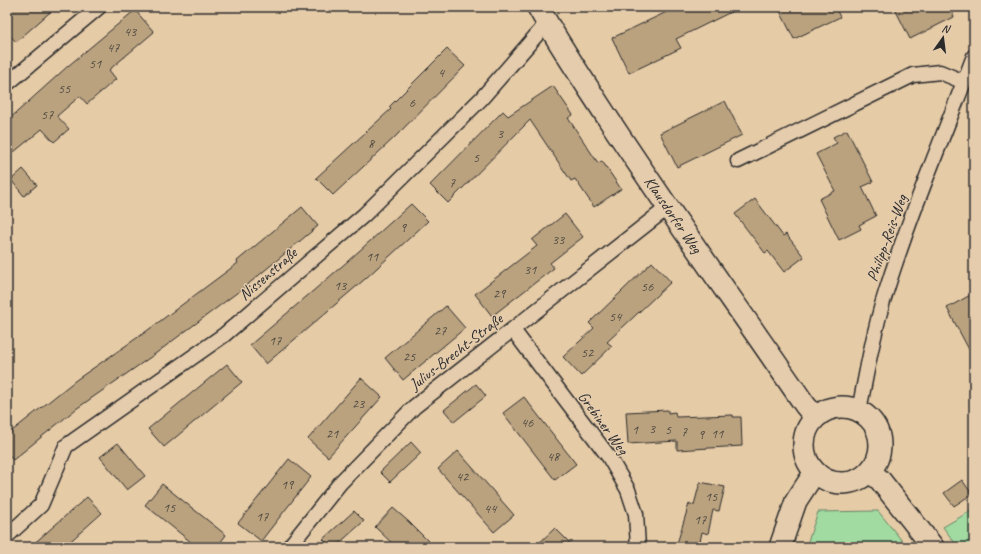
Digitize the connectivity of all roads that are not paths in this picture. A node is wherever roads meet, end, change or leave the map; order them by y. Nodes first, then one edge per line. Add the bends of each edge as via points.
1 (99, 7) edge
2 (543, 15) edge
3 (974, 56) edge
4 (964, 82) junction
5 (7, 84) edge
6 (738, 161) dead end
7 (667, 208) junction
8 (513, 330) junction
9 (859, 410) junction
10 (815, 417) junction
11 (815, 472) junction
12 (870, 472) junction
13 (7, 536) edge
14 (289, 547) edge
15 (638, 547) edge
16 (780, 547) edge
17 (933, 547) edge

1 - 5 street
2 - 7 street, Klausdorfer Weg
2 - 13 street, Nissenstraße via 482,99 364,215 224,335 66,446 41,505
3 - 4 street, Philipp-Reis-Weg
4 - 6 street via 940,72 913,75
4 - 9 street, Philipp-Reis-Weg via 884,296
7 - 8 street, Julius-Brecht-Straße
7 - 10 street, Klausdorfer Weg
8 - 14 street, Julius-Brecht-Straße via 414,407 342,482
8 - 15 street, Grebiner Weg via 609,457 628,490 636,514
9 - 10 street via 836,407 825,410
9 - 12 street via 869,417 879,434 880,454
10 - 11 street via 806,430 803,444 806,460
11 - 12 street via 827,481 842,484 857,480
11 - 16 street via 796,501
12 - 17 street via 880,480

